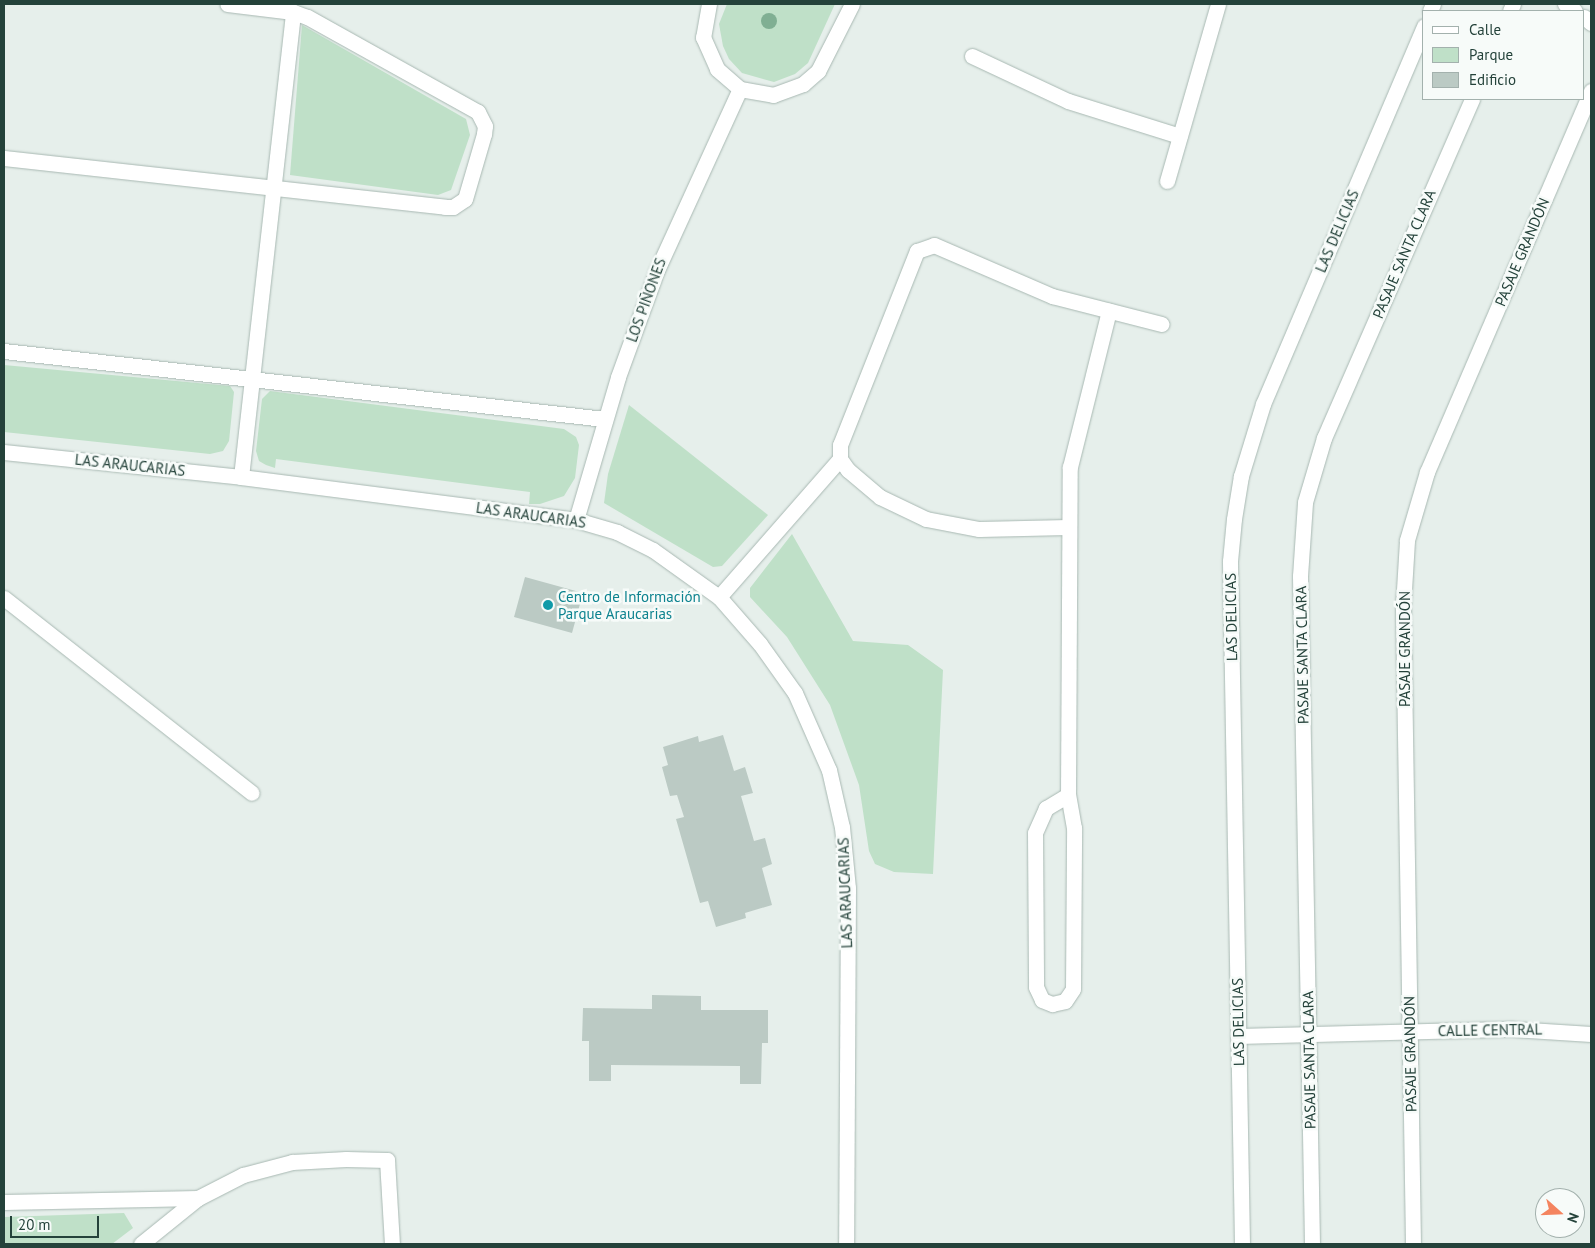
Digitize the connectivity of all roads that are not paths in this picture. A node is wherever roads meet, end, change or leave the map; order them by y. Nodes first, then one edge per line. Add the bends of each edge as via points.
1 (227, 4) edge
2 (709, 4) edge
3 (852, 4) edge
4 (1218, 4) edge
5 (293, 12) junction
6 (1422, 31) edge
7 (972, 56) dead end
8 (740, 89) junction
9 (1591, 91) edge
10 (1472, 100) edge
11 (1180, 136) junction
12 (4, 158) edge
13 (1167, 181) dead end
14 (273, 188) junction
15 (1109, 311) junction
16 (1160, 324) dead end
17 (4, 351) edge
18 (251, 377) junction
19 (605, 420) junction
20 (4, 452) edge
21 (840, 459) junction
22 (241, 477) junction
23 (576, 520) junction
24 (1068, 527) junction
25 (4, 598) edge
26 (719, 598) junction
27 (252, 793) dead end
28 (1068, 795) junction
29 (1410, 1031) junction
30 (1308, 1034) junction
31 (1591, 1034) edge
32 (1238, 1036) junction
33 (198, 1198) junction
34 (4, 1202) edge
35 (141, 1244) edge
36 (392, 1244) edge
37 (846, 1244) edge
38 (1242, 1244) edge
39 (1312, 1244) edge
40 (1413, 1244) edge

1 - 5 street
2 - 8 street via 703,25 706,50 723,77
3 - 8 street via 825,59 804,84 773,95
4 - 11 street
5 - 14 street
5 - 14 street via 470,107 482,119 484,134 468,192 460,204 453,207
6 - 32 street, LAS DELICIAS via 1263,404 1238,493 1230,561
7 - 11 street via 1068,101
8 - 19 street, LOS PIÑONES via 657,270
9 - 29 street, PASAJE GRANDÓN via 1427,472 1407,540 1403,606
10 - 30 street, PASAJE SANTA CLARA via 1324,438 1305,502 1300,576
11 - 13 street
12 - 14 street
14 - 18 street
15 - 16 street
15 - 21 street via 1006,278 943,248 924,247 912,258 840,445
15 - 24 street via 1070,467
17 - 18 street
18 - 19 street
18 - 22 street
19 - 23 street, LOS PIÑONES
20 - 22 street, LAS ARAUCARIAS
21 - 24 street via 880,497 926,519 979,529
21 - 26 street
22 - 23 street, LAS ARAUCARIAS
23 - 26 street, LAS ARAUCARIAS via 617,532 653,550
24 - 28 street
25 - 27 street
26 - 37 street, LAS ARAUCARIAS via 780,669 799,701 829,770 842,826 848,888
28 - 28 street via 1046,808 1035,832 1036,987 1042,1000 1052,1004 1065,1001 1073,989 1074,828
29 - 30 street, CALLE CENTRAL
29 - 31 street, CALLE CENTRAL via 1543,1029
29 - 40 street, PASAJE GRANDÓN
30 - 32 street, CALLE CENTRAL
30 - 39 street, PASAJE SANTA CLARA
32 - 38 street, LAS DELICIAS
33 - 34 street
33 - 35 street
33 - 36 street via 243,1176 292,1162 346,1158 387,1160

